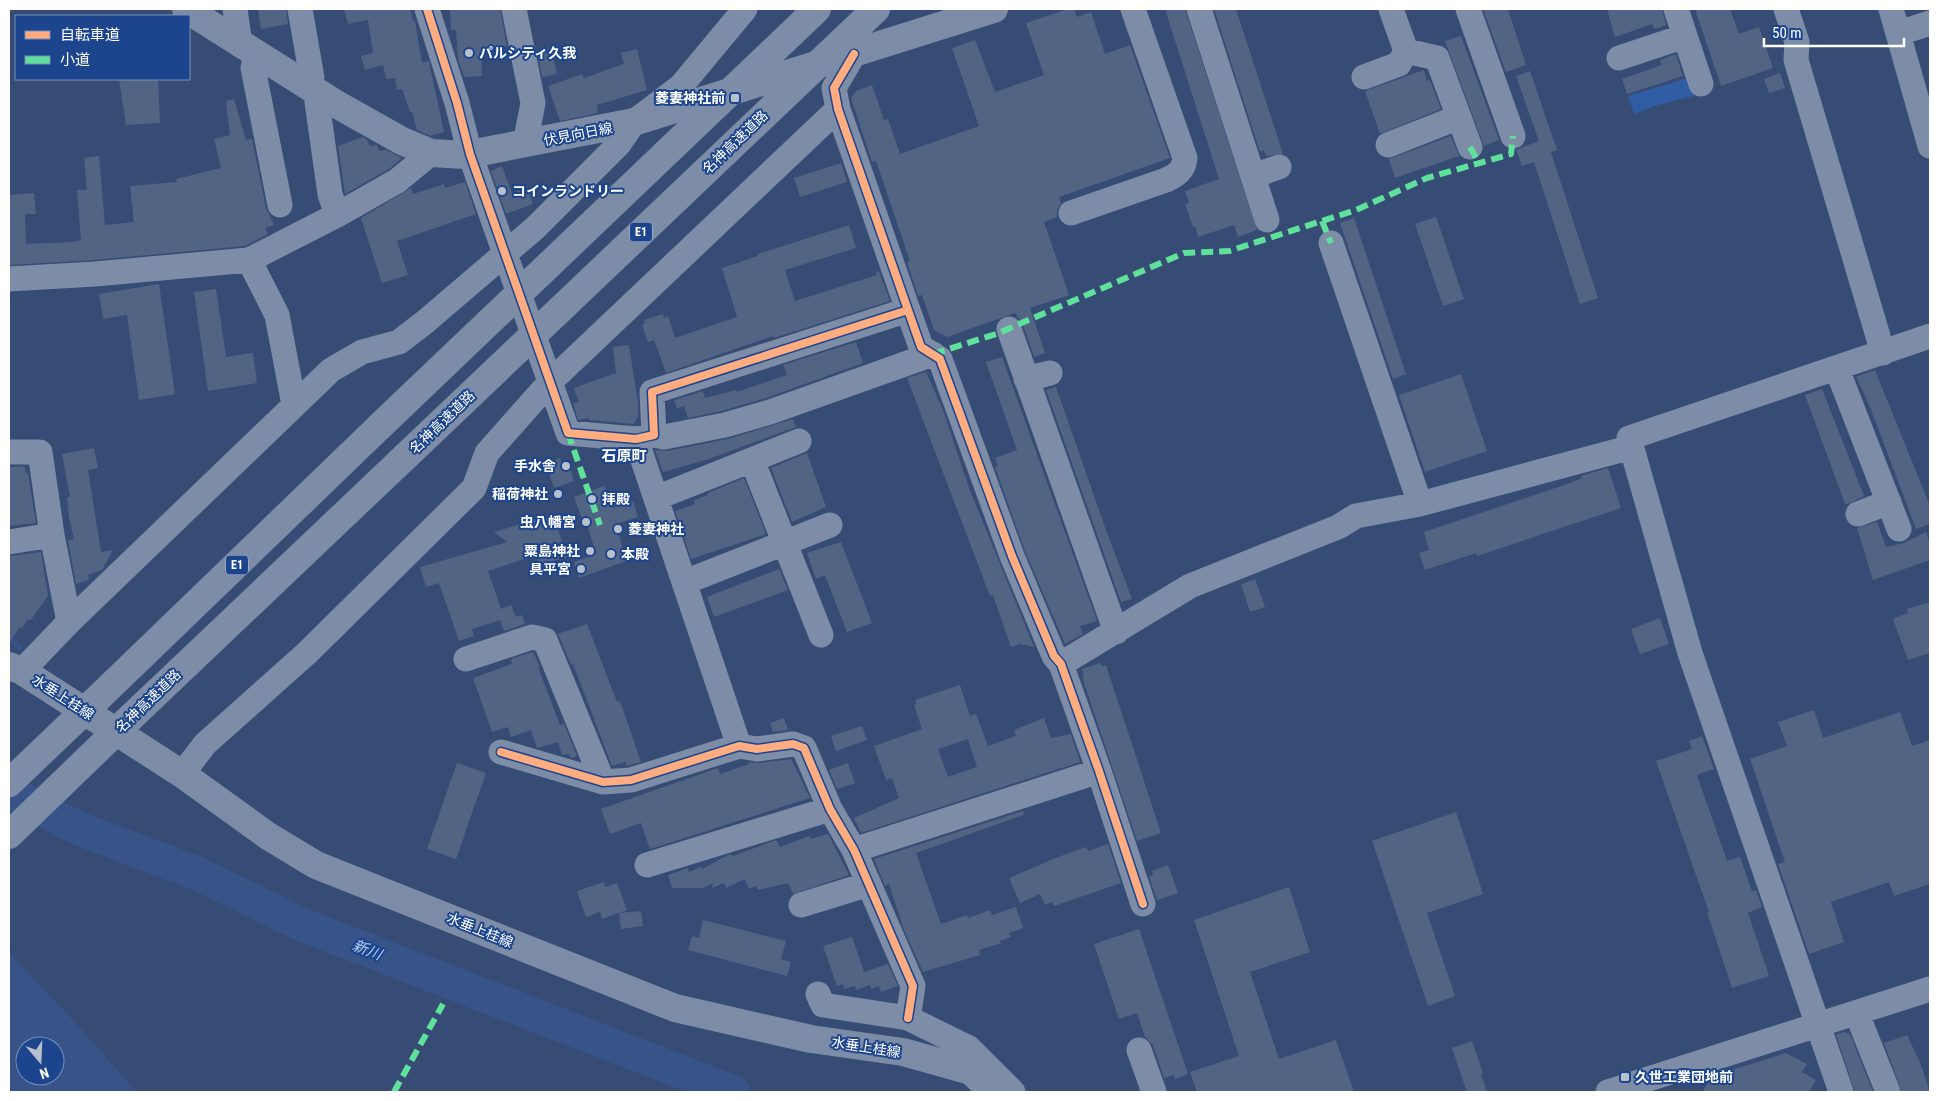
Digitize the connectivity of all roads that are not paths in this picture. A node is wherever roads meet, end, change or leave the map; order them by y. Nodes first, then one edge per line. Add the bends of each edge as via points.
1 (186, 9) edge
2 (235, 9) edge
3 (300, 9) edge
4 (427, 9) edge
5 (514, 9) edge
6 (745, 9) edge
7 (817, 9) edge
8 (876, 9) edge
9 (1133, 9) edge
10 (1200, 9) edge
11 (1391, 9) edge
12 (1468, 9) edge
13 (1676, 9) edge
14 (1786, 9) edge
15 (1891, 9) edge
16 (984, 11) edge
17 (1930, 23) edge
18 (1899, 33) junction
19 (1686, 36) junction
20 (248, 50) junction
21 (1406, 51) junction
22 (854, 54) junction
23 (1619, 58) dead end
24 (1364, 78) dead end
25 (1701, 84) dead end
26 (314, 90) junction
27 (838, 109) junction
28 (1459, 117) junction
29 (634, 122) junction
30 (1513, 136) dead end
31 (525, 144) junction
32 (1388, 145) dead end
33 (1930, 145) edge
34 (1470, 146) dead end
35 (432, 153) junction
36 (470, 154) junction
37 (1279, 167) dead end
38 (1253, 176) junction
39 (280, 205) dead end
40 (1072, 213) dead end
41 (336, 215) junction
42 (1267, 220) dead end
43 (1331, 243) dead end
44 (505, 253) junction
45 (249, 260) junction
46 (9, 279) edge
47 (908, 310) junction
48 (1009, 329) dead end
49 (1930, 336) edge
50 (1883, 353) junction
51 (933, 354) junction
52 (1837, 369) junction
53 (1050, 373) dead end
54 (1026, 379) junction
55 (550, 382) junction
56 (294, 405) junction
57 (645, 437) junction
58 (799, 441) dead end
59 (1630, 443) junction
60 (9, 452) edge
61 (752, 460) junction
62 (656, 498) junction
63 (1889, 502) junction
64 (1420, 504) junction
65 (1858, 514) dead end
66 (830, 525) dead end
67 (1899, 529) dead end
68 (52, 535) junction
69 (9, 542) edge
70 (785, 543) junction
71 (686, 582) junction
72 (69, 622) junction
73 (1116, 632) junction
74 (821, 635) dead end
75 (466, 660) dead end
76 (1061, 664) junction
77 (15, 668) edge
78 (739, 746) junction
79 (501, 752) dead end
80 (1099, 771) junction
81 (182, 774) junction
82 (602, 782) junction
83 (9, 783) edge
84 (830, 809) junction
85 (9, 835) edge
86 (854, 850) junction
87 (648, 865) dead end
88 (869, 884) junction
89 (1143, 904) dead end
90 (802, 905) dead end
91 (1930, 989) edge
92 (818, 994) dead end
93 (1857, 1014) junction
94 (908, 1018) junction
95 (1819, 1026) junction
96 (1139, 1050) dead end
97 (993, 1092) edge
98 (1014, 1092) edge
99 (1154, 1092) edge
100 (1608, 1092) edge
101 (1841, 1092) edge
102 (1888, 1092) edge

1 - 20 main road, 伏見向日線
2 - 20 street
3 - 26 street
4 - 36 street
5 - 31 street via 533,103
6 - 29 street via 681,86
7 - 83 highway, E1, bridge
8 - 85 highway, 名神高速道路 / E1, bridge
9 - 40 street via 1185,158 1184,166 1176,176
10 - 38 street
11 - 21 street
12 - 30 street
13 - 19 street
14 - 50 street via 1797,42 1796,60
15 - 18 street
16 - 22 main road, 伏見向日線
17 - 18 street
18 - 33 street
19 - 23 street
19 - 25 street
20 - 26 main road, 伏見向日線
20 - 39 street
21 - 24 street via 1399,64
21 - 28 street via 1437,58
22 - 27 street via 834,88
22 - 29 main road, 伏見向日線
26 - 35 main road, 伏見向日線 via 402,140
26 - 41 street
27 - 47 street
27 - 55 street
28 - 32 street
28 - 34 street
29 - 31 main road, 伏見向日線
29 - 44 street via 619,144 535,228
31 - 36 main road, 伏見向日線
35 - 36 main road, 伏見向日線
35 - 41 street via 397,182
36 - 44 street
37 - 38 street
38 - 42 street
41 - 45 street
43 - 64 street
44 - 55 street
44 - 56 street via 400,342 362,352 331,370
45 - 46 street
45 - 56 street via 278,315
47 - 51 street via 921,347
47 - 57 street via 652,392
48 - 54 street
49 - 50 street
50 - 52 street
51 - 57 street via 725,425 664,437
51 - 76 street via 940,359 1012,556 1054,656
52 - 59 street
52 - 63 street
53 - 54 street
54 - 73 street
55 - 57 street via 568,433
55 - 81 street via 487,454 474,488 307,653 205,744
56 - 72 street
57 - 62 street
58 - 61 street
59 - 64 street
59 - 95 street via 1690,653
60 - 68 street via 40,452
61 - 62 street
61 - 70 street
62 - 71 street
63 - 65 street
63 - 67 street
64 - 73 street via 1356,516 1338,527 1190,586
66 - 70 street
68 - 69 street
68 - 72 street
70 - 71 street
70 - 74 street
71 - 78 street
72 - 77 street
73 - 76 street
75 - 82 street via 532,637 545,640
76 - 80 street
77 - 81 main road, 水垂上桂線
78 - 82 street via 631,780
78 - 84 street via 756,749 793,744 804,748
79 - 82 street
80 - 86 street
80 - 89 street
81 - 97 main road, 水垂上桂線 via 268,836 316,865 580,971 675,1008 810,1039 903,1052 970,1071
84 - 86 street
84 - 87 street
86 - 88 street
88 - 90 street
88 - 94 street via 913,986
91 - 93 street
92 - 94 street via 824,1005
93 - 95 street
93 - 102 street
94 - 98 street via 969,1048
95 - 100 street
95 - 101 street
96 - 99 street

